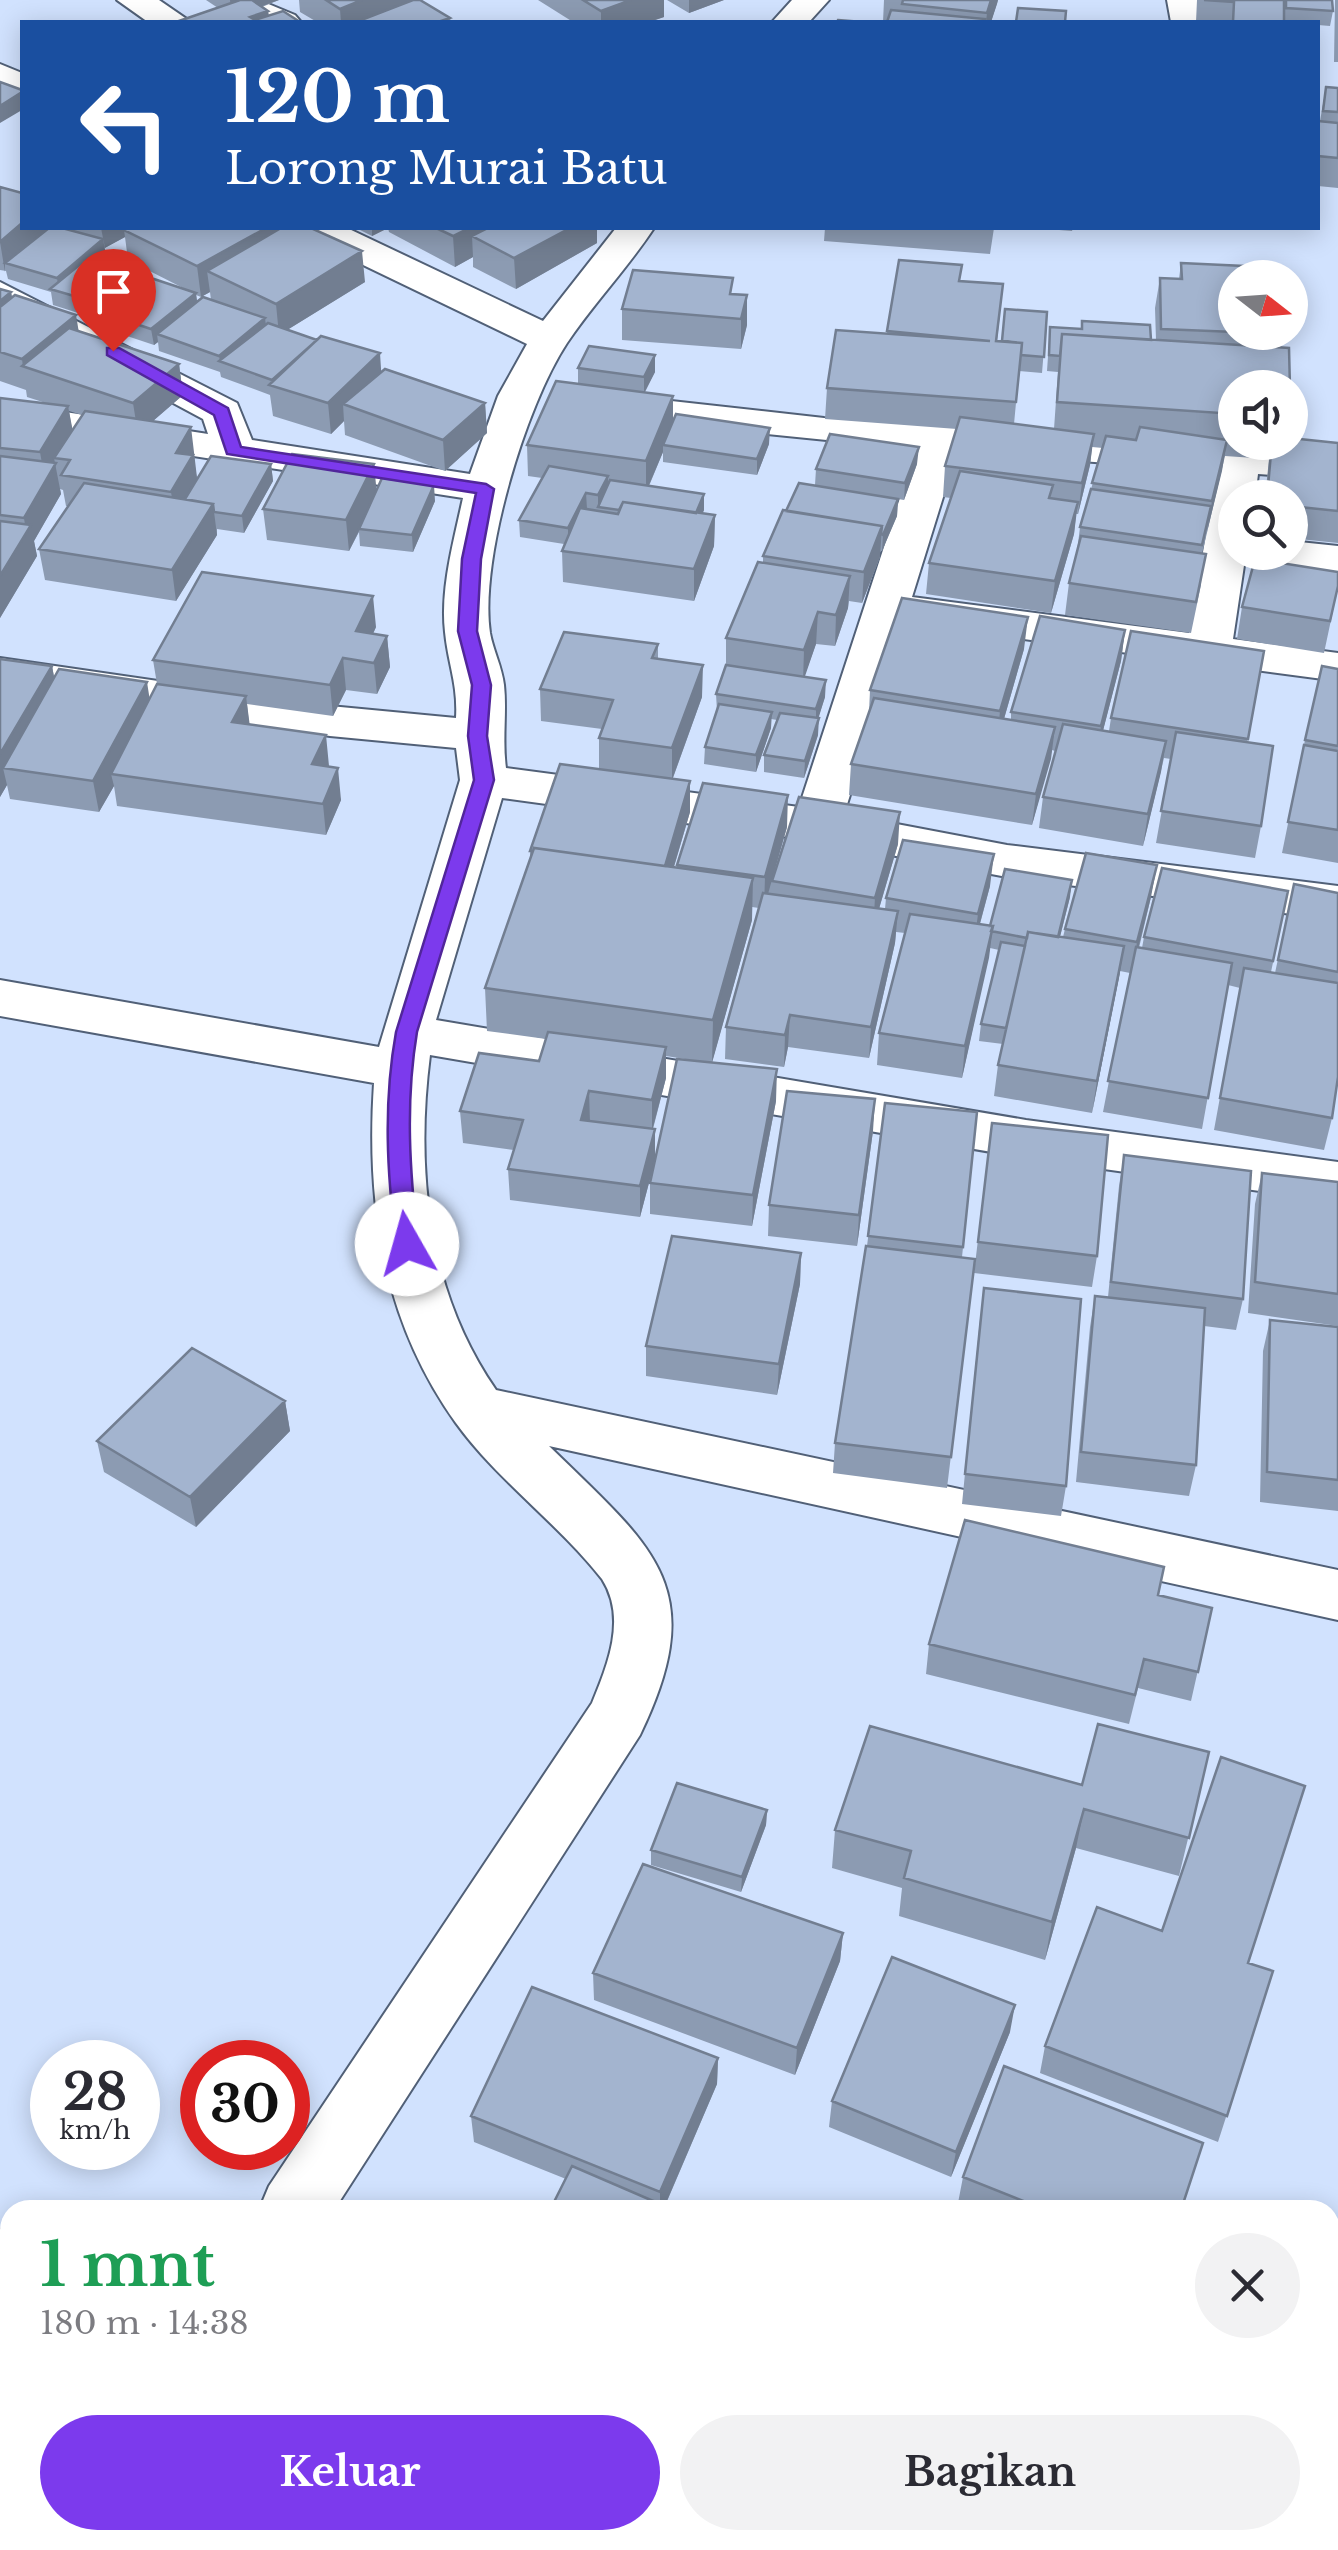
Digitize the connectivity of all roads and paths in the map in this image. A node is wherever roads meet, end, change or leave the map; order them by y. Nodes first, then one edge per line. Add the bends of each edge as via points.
1 (134, 0) edge
2 (812, 0) edge
3 (169, 20) edge
4 (242, 20) edge
5 (279, 20) edge
6 (792, 20) edge
7 (321, 230) edge
8 (623, 232) edge
9 (0, 294) edge
10 (549, 338) junction
11 (519, 396) junction
12 (0, 414) edge
13 (940, 440) junction
14 (234, 451) junction
15 (1239, 463) junction
16 (1338, 467) edge
17 (1237, 480) edge
18 (486, 489) junction
19 (1308, 556) edge
20 (1338, 559) edge
21 (1225, 570) edge
22 (884, 606) junction
23 (1210, 651) junction
24 (1338, 667) edge
25 (0, 672) edge
26 (481, 758) junction
27 (816, 825) junction
28 (1338, 903) edge
29 (0, 998) edge
30 (403, 1051) junction
31 (1338, 1182) edge
32 (477, 1408) junction
33 (1338, 1595) edge
34 (301, 2200) edge

1 - 3 street
2 - 6 street
4 - 5 street via 266,13
7 - 10 street
8 - 10 street
9 - 14 street via 222,412
10 - 11 street
11 - 13 street
11 - 18 street
12 - 14 street
13 - 15 street
13 - 22 street
14 - 18 street
15 - 16 street
15 - 17 street
18 - 26 street via 467,631 481,685
19 - 20 street
21 - 23 street
22 - 23 street
22 - 27 street
23 - 24 street
25 - 26 street via 330,721
26 - 27 street
26 - 30 street
27 - 28 street via 1007,861
29 - 30 street
30 - 31 street
30 - 32 street via 397,1160 407,1244 434,1336
32 - 33 street
32 - 34 street via 617,1556 640,1592 644,1645 618,1716

